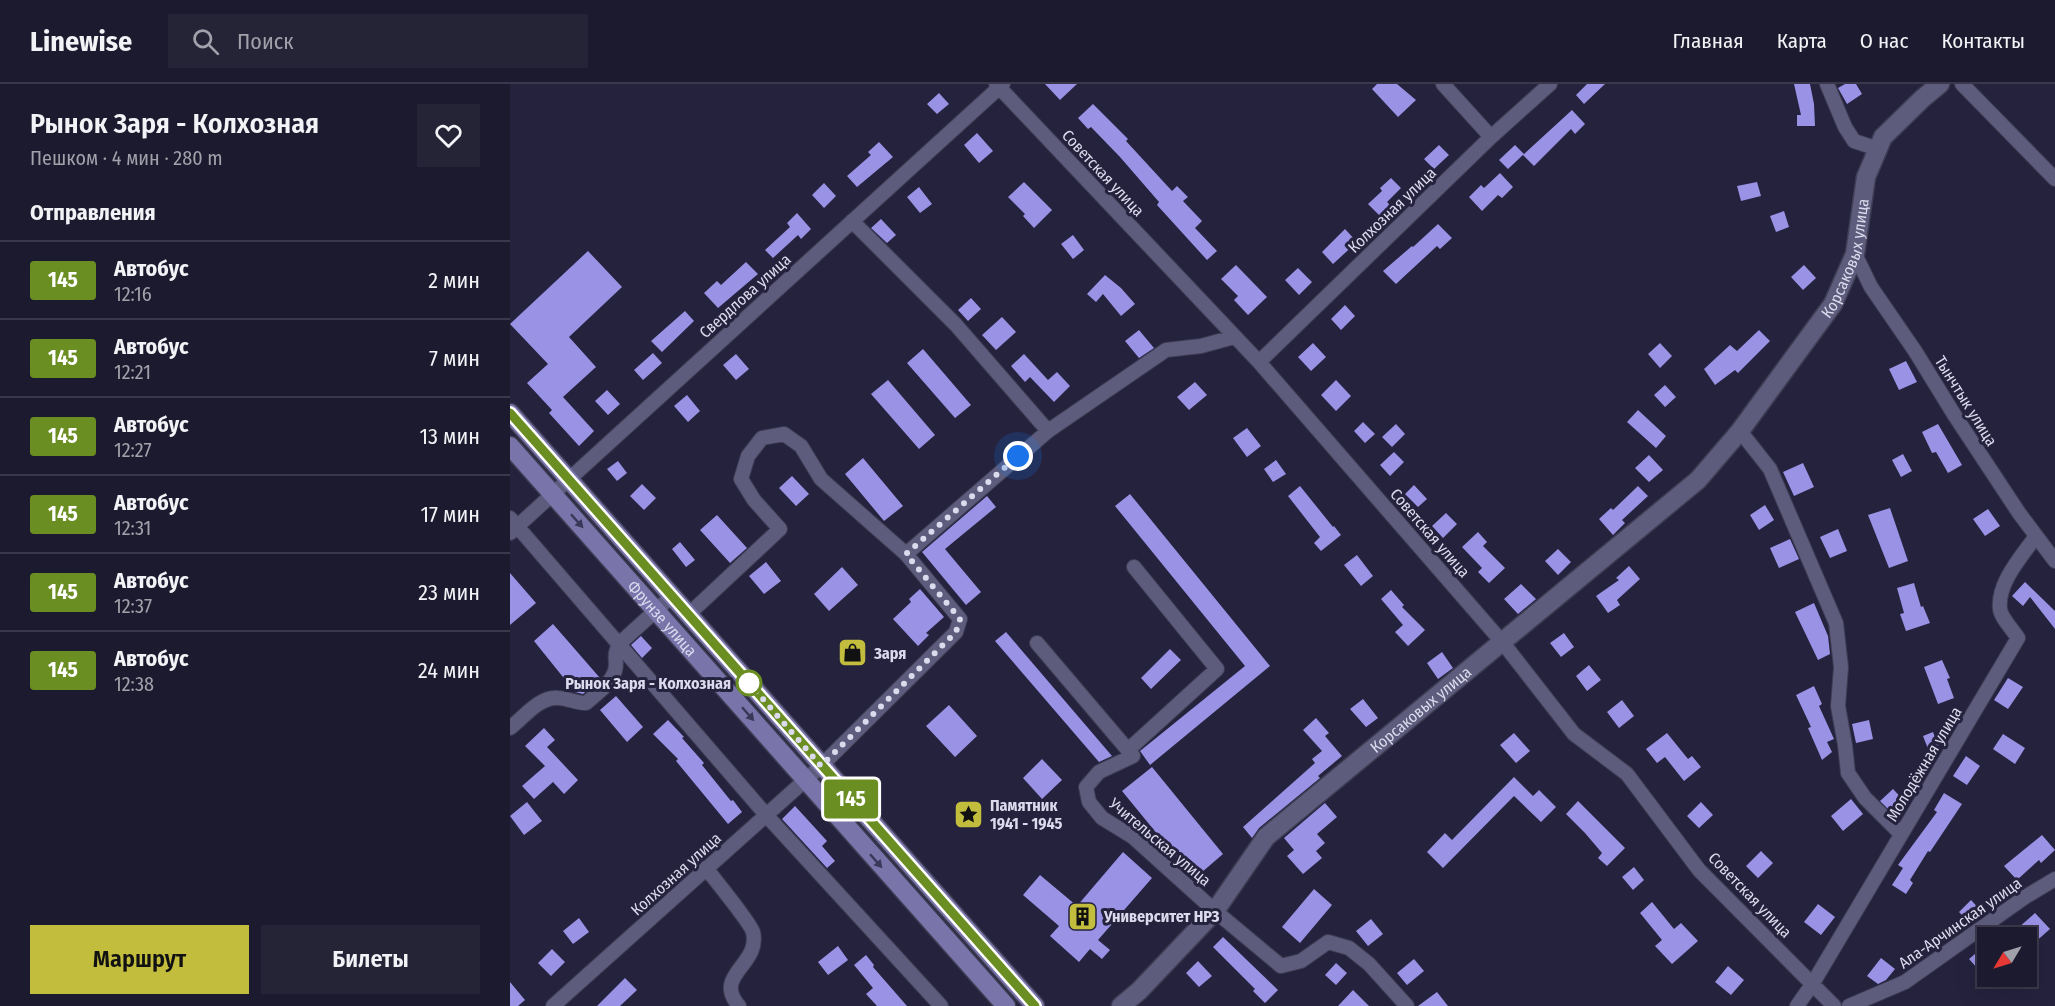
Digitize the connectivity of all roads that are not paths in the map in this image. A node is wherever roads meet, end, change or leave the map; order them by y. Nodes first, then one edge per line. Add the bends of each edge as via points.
1 (1443, 84) edge
2 (1550, 84) edge
3 (1827, 84) edge
4 (1940, 84) edge
5 (1962, 84) edge
6 (999, 85) edge
7 (1491, 137) junction
8 (1878, 149) junction
9 (2055, 179) edge
10 (852, 221) junction
11 (1855, 254) junction
12 (1234, 337) junction
13 (1259, 362) junction
14 (510, 413) edge
15 (1048, 430) junction
16 (1740, 431) junction
17 (510, 446) edge
18 (568, 478) junction
19 (552, 493) junction
20 (512, 526) edge
21 (2036, 536) junction
22 (906, 554) junction
23 (2055, 561) edge
24 (1134, 567) dead end
25 (673, 595) junction
26 (657, 610) junction
27 (689, 614) junction
28 (620, 643) junction
29 (1037, 643) dead end
30 (1503, 643) junction
31 (510, 728) edge
32 (1128, 750) junction
33 (821, 766) junction
34 (805, 780) junction
35 (767, 816) junction
36 (1901, 834) junction
37 (706, 868) junction
38 (2055, 879) edge
39 (1215, 910) junction
40 (1813, 983) junction
41 (553, 1006) edge
42 (739, 1006) edge
43 (941, 1006) edge
44 (1006, 1006) edge
45 (1035, 1006) edge
46 (1121, 1006) edge
47 (1407, 1006) edge
48 (1797, 1006) edge
49 (1834, 1006) edge
50 (1850, 1006) edge

1 - 7 street
2 - 7 street, Колхозная улица
3 - 8 street via 1854,141
4 - 8 street, Корсаковых улица via 1883,137
5 - 9 street
6 - 10 street, Свердлова улица
6 - 12 street, Советская улица
7 - 13 street, Колхозная улица
8 - 11 street, Корсаковых улица via 1866,177
10 - 15 street via 956,325
10 - 18 street, Свердлова улица
11 - 16 street, Корсаковых улица via 1833,304
11 - 21 street, Тынчтык улица via 1871,287
12 - 13 street, Советская улица
12 - 15 street via 1166,350
13 - 30 street, Советская улица
14 - 18 main road, Фрунзе улица
15 - 22 street
16 - 30 street, Корсаковых улица via 1698,480
16 - 36 street via 1770,470 1836,623 1841,667 1838,706 1848,773 1865,798
17 - 19 main road, Фрунзе улица
18 - 19 street, Свердлова улица
18 - 25 main road, Фрунзе улица
19 - 20 street, Свердлова улица
19 -> 26 main road, Фрунзе улица
20 - 28 street
21 - 23 street, Тынчтык улица
21 - 36 street, Молодёжная улица via 2002,588 2000,610 2018,638
22 - 27 street via 820,479 801,446 784,434 762,438 748,456 741,479 780,530
22 - 33 street via 960,619 959,626
24 - 32 street via 1217,669
25 - 26 street
25 - 27 main road, Фрунзе улица
26 - 28 street
26 -> 34 main road, Фрунзе улица
27 - 33 main road, Фрунзе улица
28 - 31 street via 608,684 586,703 547,698
28 - 35 street
29 - 32 street
30 - 39 street, Корсаковых улица via 1266,837
30 - 40 street, Советская улица via 1574,734 1627,774 1700,870
32 - 39 street, Учительская улица via 1133,756 1099,772 1086,787 1089,802 1102,818 1133,837
33 - 34 street, Колхозная улица
33 - 45 main road, Фрунзе улица
34 - 35 street, Колхозная улица
34 -> 44 main road, Фрунзе улица
35 - 37 street, Колхозная улица
35 - 43 street
36 - 40 street, Молодёжная улица
37 - 41 street, Колхозная улица
37 - 42 street via 753,930 754,948 730,988
38 - 50 street, Ала-Арчинская улица via 1905,982
39 - 46 street, Корсаковых улица
39 - 47 street, Учительская улица via 1281,966 1301,961 1328,942 1349,948
40 - 48 street, Молодёжная улица
40 - 49 street, Советская улица

